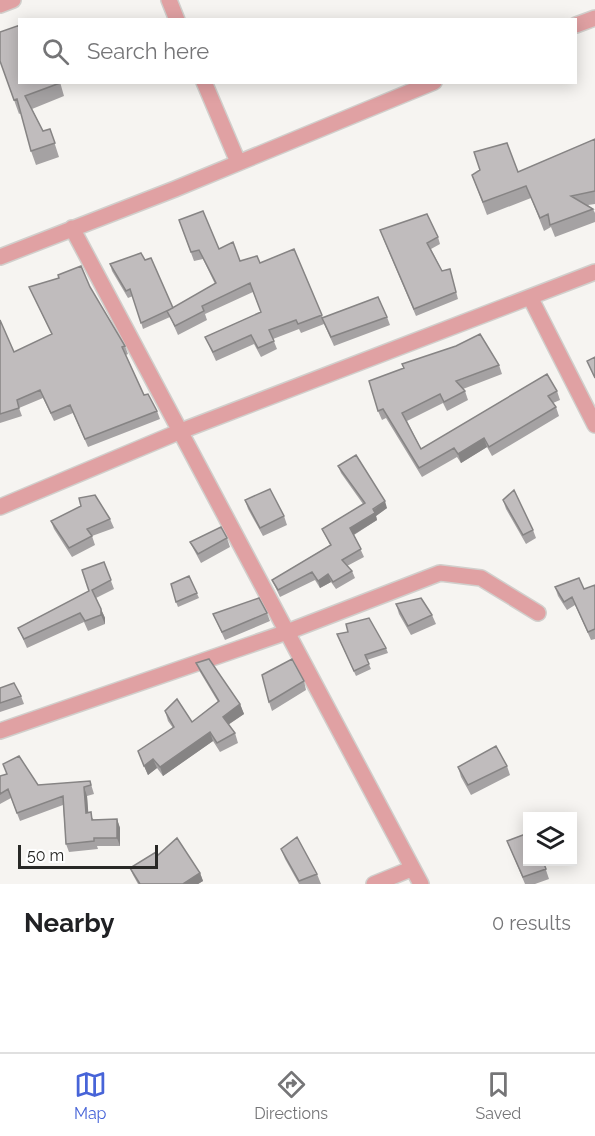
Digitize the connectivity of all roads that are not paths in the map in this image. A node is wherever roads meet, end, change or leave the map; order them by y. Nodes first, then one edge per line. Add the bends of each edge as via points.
1 (13, 0) edge
2 (169, 0) edge
3 (0, 6) edge
4 (176, 18) edge
5 (595, 18) edge
6 (577, 26) edge
7 (205, 84) edge
8 (429, 84) edge
9 (238, 162) junction
10 (72, 228) junction
11 (0, 257) edge
12 (595, 272) edge
13 (530, 297) junction
14 (595, 425) edge
15 (181, 431) junction
16 (0, 507) edge
17 (538, 613) dead end
18 (287, 632) junction
19 (0, 731) edge
20 (411, 869) junction
21 (374, 884) edge
22 (421, 884) edge

1 - 3 street
2 - 4 street
5 - 6 street
7 - 9 street
8 - 9 street
9 - 10 street
10 - 11 street
10 - 15 street
12 - 13 street
13 - 14 street
13 - 15 street
15 - 16 street
15 - 18 street
17 - 18 street via 481,578 440,573
18 - 19 street
18 - 20 street
20 - 21 street
20 - 22 street

